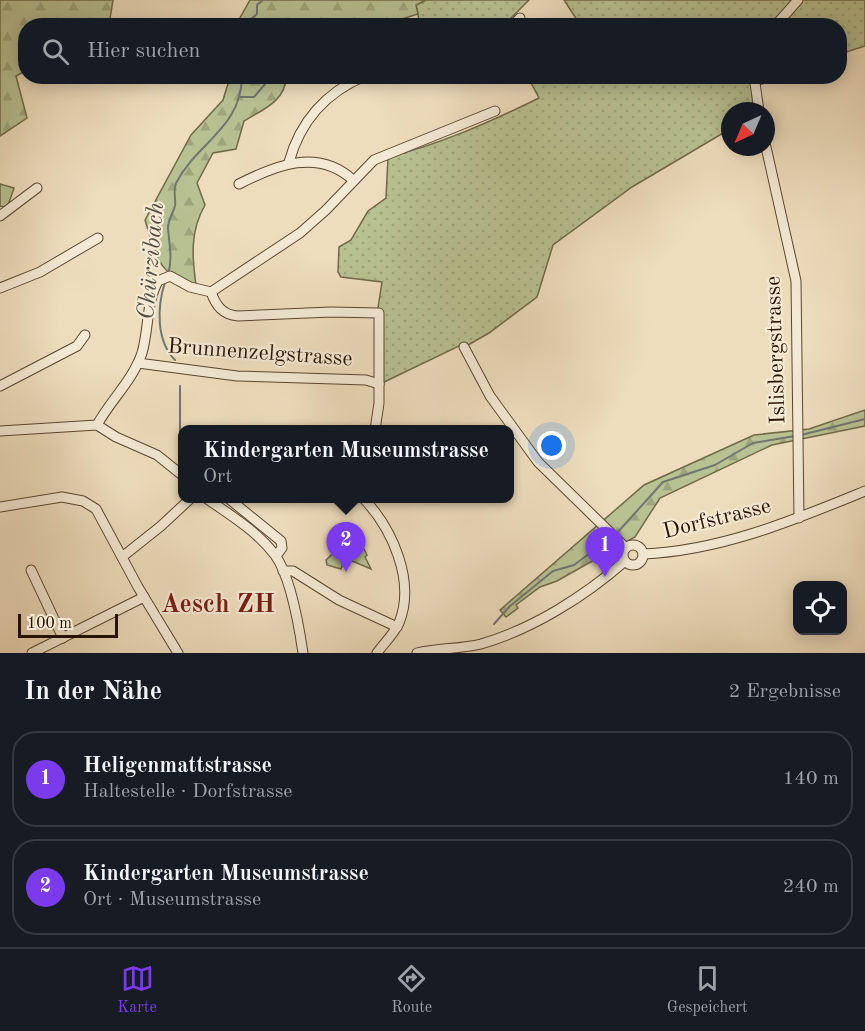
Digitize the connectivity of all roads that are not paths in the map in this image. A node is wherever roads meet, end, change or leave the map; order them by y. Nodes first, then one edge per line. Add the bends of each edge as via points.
1 (798, 0) edge
2 (782, 18) edge
3 (351, 84) edge
4 (755, 84) edge
5 (758, 102) edge
6 (495, 111) dead end
7 (768, 156) edge
8 (289, 162) junction
9 (353, 180) junction
10 (239, 184) dead end
11 (37, 189) dead end
12 (0, 216) edge
13 (98, 238) dead end
14 (0, 288) edge
15 (211, 292) junction
16 (85, 335) dead end
17 (464, 347) dead end
18 (138, 363) junction
19 (379, 384) junction
20 (0, 386) edge
21 (97, 425) junction
22 (376, 425) edge
23 (511, 425) edge
24 (514, 429) edge
25 (0, 430) edge
26 (178, 471) edge
27 (865, 491) edge
28 (185, 503) edge
29 (214, 503) edge
30 (234, 503) edge
31 (367, 503) edge
32 (0, 507) edge
33 (799, 518) junction
34 (626, 548) junction
35 (644, 554) junction
36 (276, 556) junction
37 (122, 557) junction
38 (625, 561) junction
39 (31, 570) dead end
40 (283, 571) junction
41 (144, 597) junction
42 (397, 627) junction
43 (63, 638) junction
44 (482, 648) edge
45 (32, 653) edge
46 (178, 653) edge
47 (303, 653) edge
48 (377, 653) edge
49 (417, 653) edge

1 - 2 street
3 - 8 street via 327,98 312,115 300,132
4 - 5 street
6 - 9 street via 374,160
7 - 33 street, Islisbergstrasse via 796,281
8 - 9 street via 329,166
8 - 10 street
9 - 15 street via 300,233
11 - 12 street
13 - 14 street via 40,272
15 - 18 street via 167,276 158,280 150,300 146,338
15 - 19 street via 220,308 230,315 379,313
16 - 20 street via 77,346
17 - 23 street via 490,396
18 - 19 street, Brunnenzelgstrasse via 237,376 366,380
18 - 21 street
19 - 22 street
21 - 25 street
21 - 26 street via 157,455
24 - 34 street via 538,462
27 - 33 street, Dorfstrasse
28 - 37 street
29 - 36 street via 262,540
30 - 36 street via 281,541 282,548
31 - 42 street via 389,532 402,568 402,611
32 - 37 street via 62,497 83,501 100,514
33 - 35 street, Dorfstrasse via 693,549
34 - 35 street via 635,545
34 - 38 street
35 - 38 street via 637,565
36 - 40 street
37 - 41 street
38 - 44 street via 578,596
39 - 43 street
40 - 42 street via 293,571 339,600
40 - 47 street
41 - 43 street
41 - 46 street
42 - 48 street
43 - 45 street
44 - 49 street

